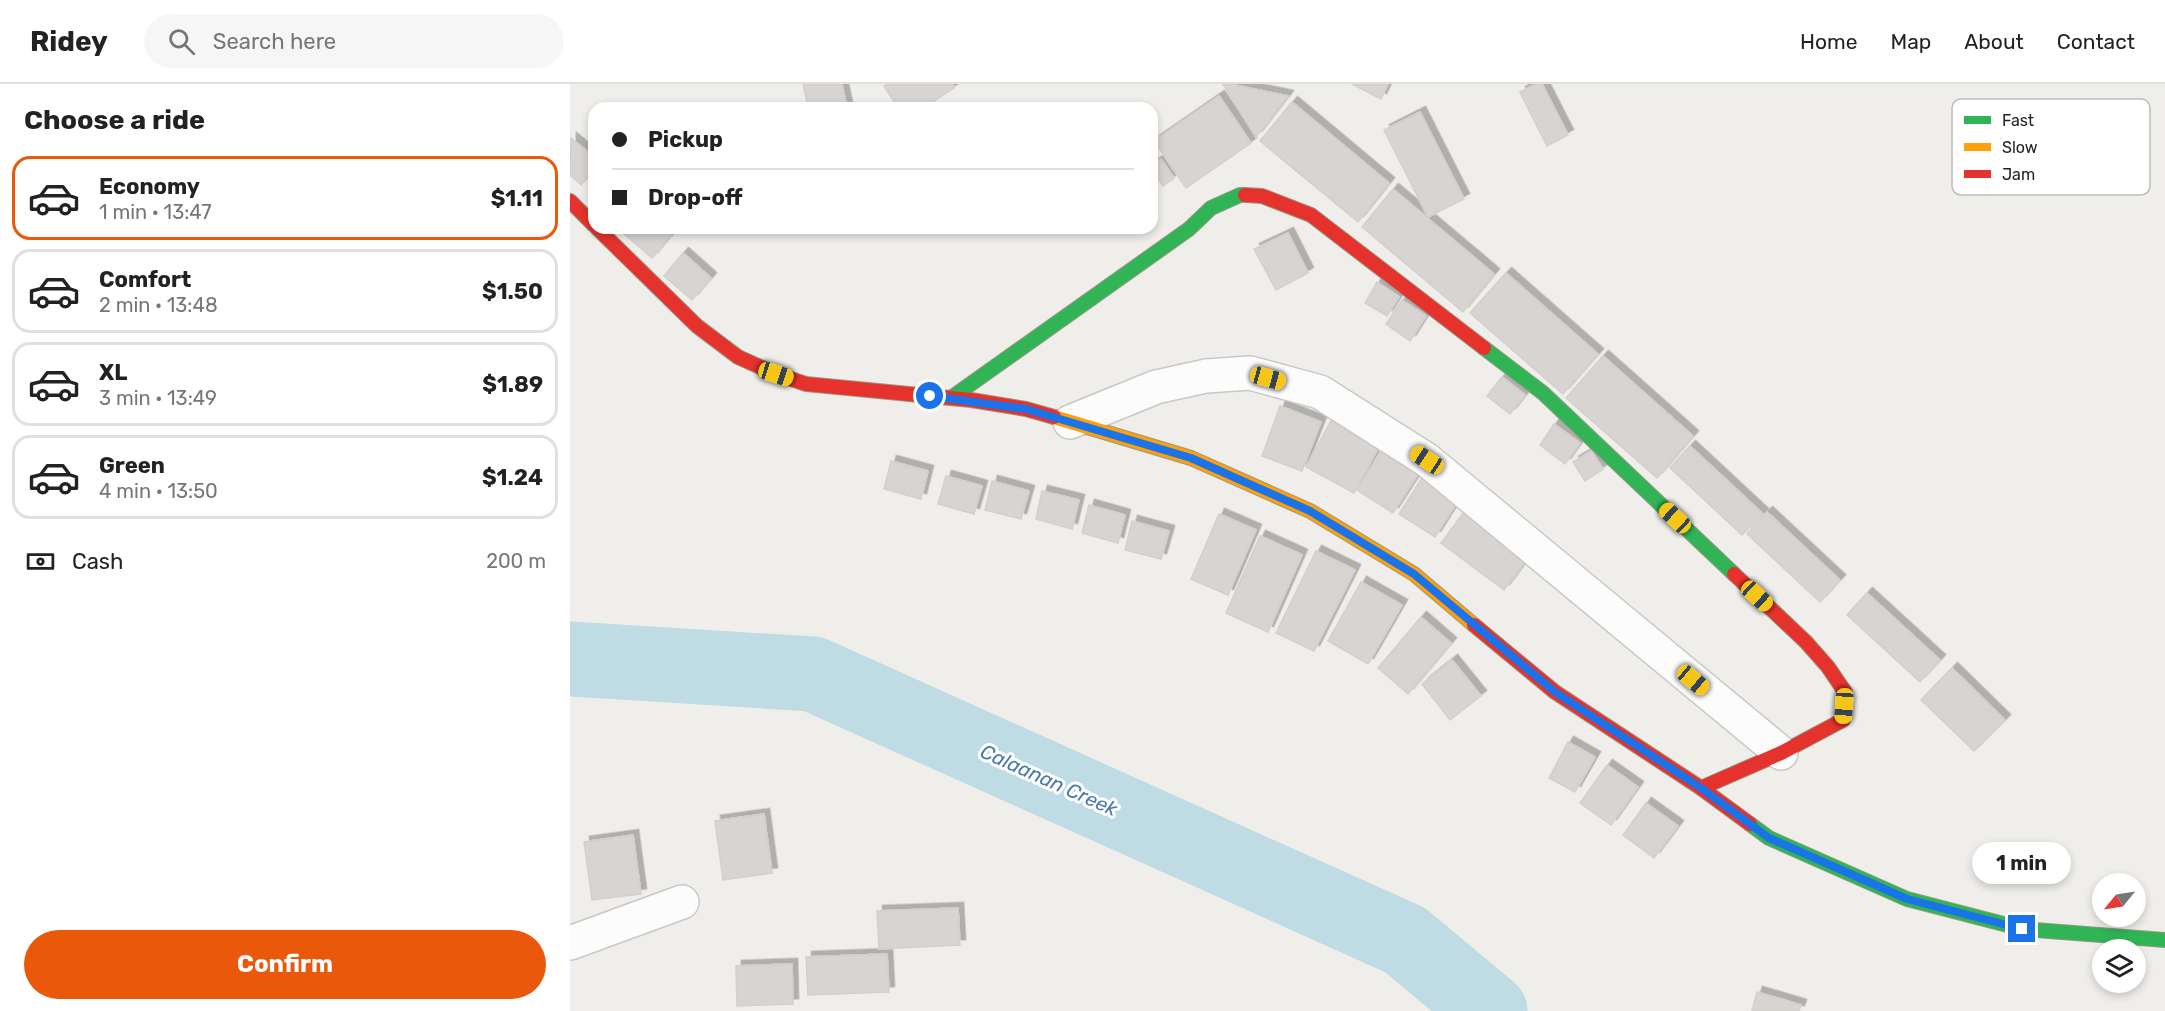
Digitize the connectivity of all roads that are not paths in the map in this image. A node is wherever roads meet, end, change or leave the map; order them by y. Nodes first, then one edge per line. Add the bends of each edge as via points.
1 (570, 201) edge
2 (588, 218) edge
3 (604, 234) edge
4 (951, 398) junction
5 (1070, 422) junction
6 (1781, 753) junction
7 (1701, 788) junction
8 (682, 902) dead end
9 (2165, 940) edge
10 (570, 943) edge

1 - 2 street
3 - 4 street via 697,326 738,357 806,384
4 - 5 street via 1026,409
4 - 6 street via 1189,229 1211,208 1239,195 1262,196 1311,215 1543,393 1828,667 1845,692 1843,720
5 - 6 street via 1156,387 1206,376 1250,373 1320,392 1427,460
5 - 7 street via 1191,458 1310,511 1414,574 1555,692
6 - 7 street
7 - 9 street via 1769,838 1907,899 2022,929
8 - 10 street

